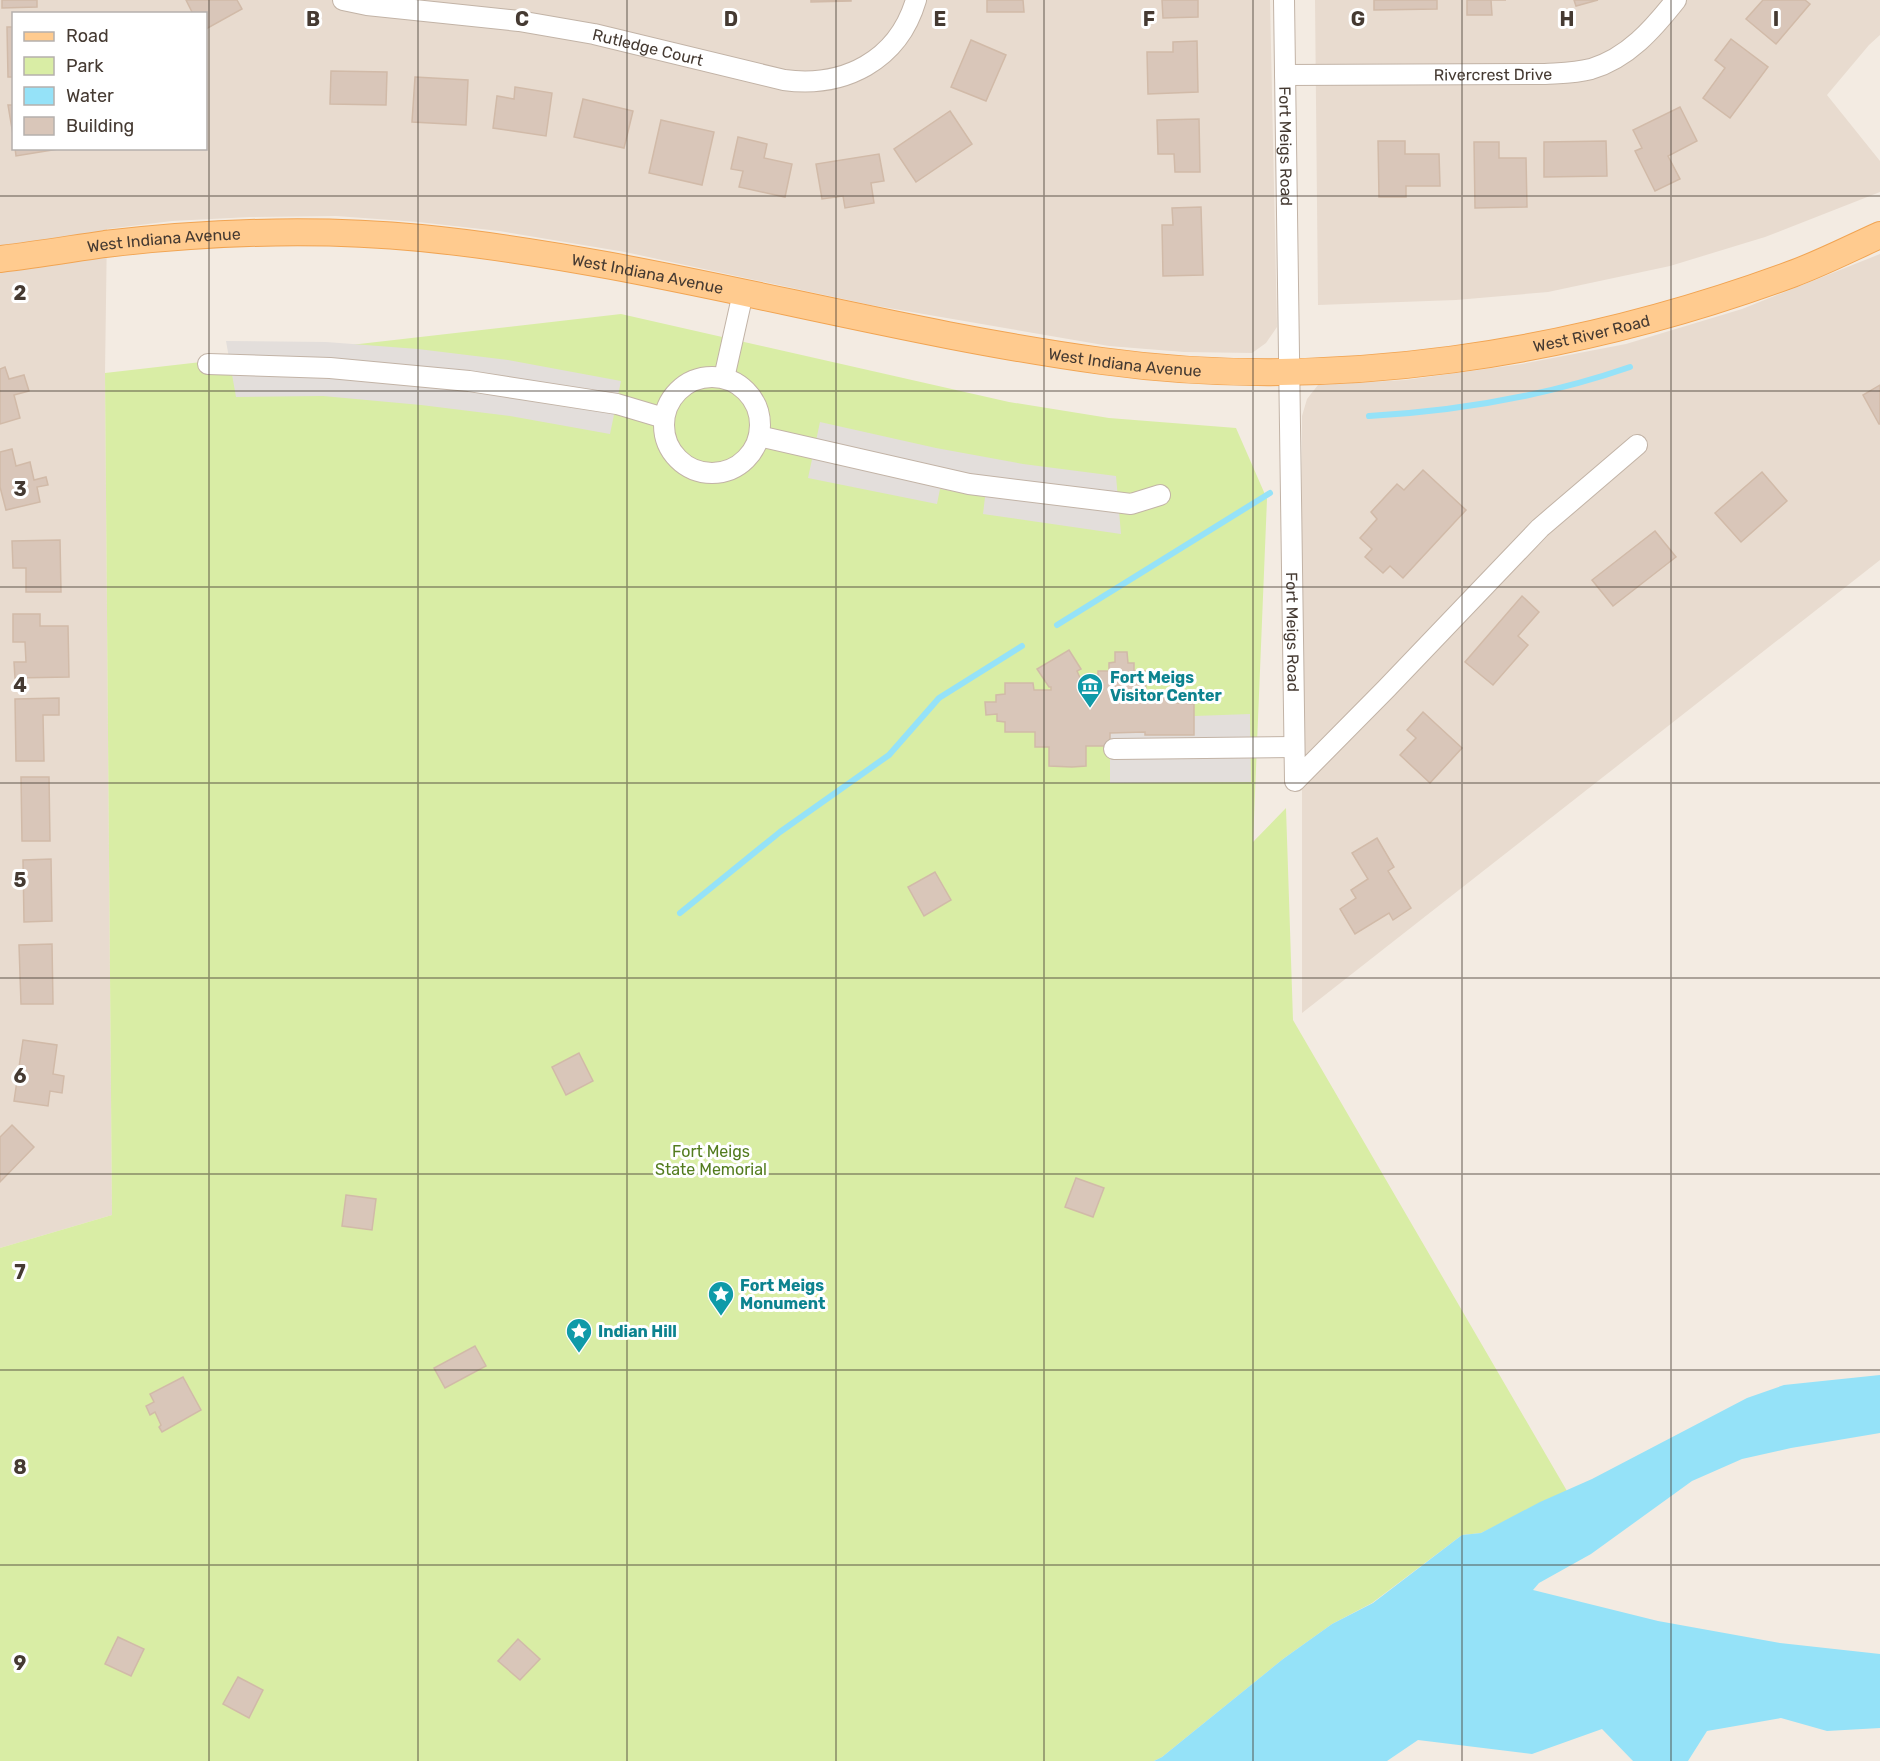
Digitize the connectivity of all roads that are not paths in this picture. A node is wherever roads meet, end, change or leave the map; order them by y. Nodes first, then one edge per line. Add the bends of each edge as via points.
1 (343, 0) edge
2 (916, 0) edge
3 (1284, 0) edge
4 (1676, 0) edge
5 (1285, 75) junction
6 (1880, 235) edge
7 (0, 259) edge
8 (743, 293) junction
9 (208, 363) dead end
10 (1290, 372) junction
11 (723, 378) junction
12 (664, 418) junction
13 (759, 436) junction
14 (1637, 445) dead end
15 (1160, 495) dead end
16 (1294, 747) junction
17 (1114, 749) dead end

1 - 2 street, Rutledge Court via 594,34 784,80 814,82 858,71 883,53 903,30
3 - 5 street, Fort Meigs Road
4 - 5 street, Rivercrest Drive via 1633,47 1606,63 1576,72
5 - 10 street, Fort Meigs Road
6 - 10 main road, West River Road via 1795,273 1610,330 1458,359
7 - 8 main road, West Indiana Avenue via 108,244 251,234 358,235 498,248
8 - 10 main road, West Indiana Avenue via 1005,346 1107,362
8 - 11 street
9 - 12 street via 330,368 469,381 617,404
10 - 16 street, Fort Meigs Road
11 - 12 street via 706,377 691,382 678,391
11 - 13 street via 736,383 757,406
12 - 13 street via 664,432 677,459 703,472 717,473 744,462
13 - 15 street via 969,484 1131,504
14 - 16 street, Fort Meigs Road via 1540,528 1295,782
16 - 17 street via 1166,742

